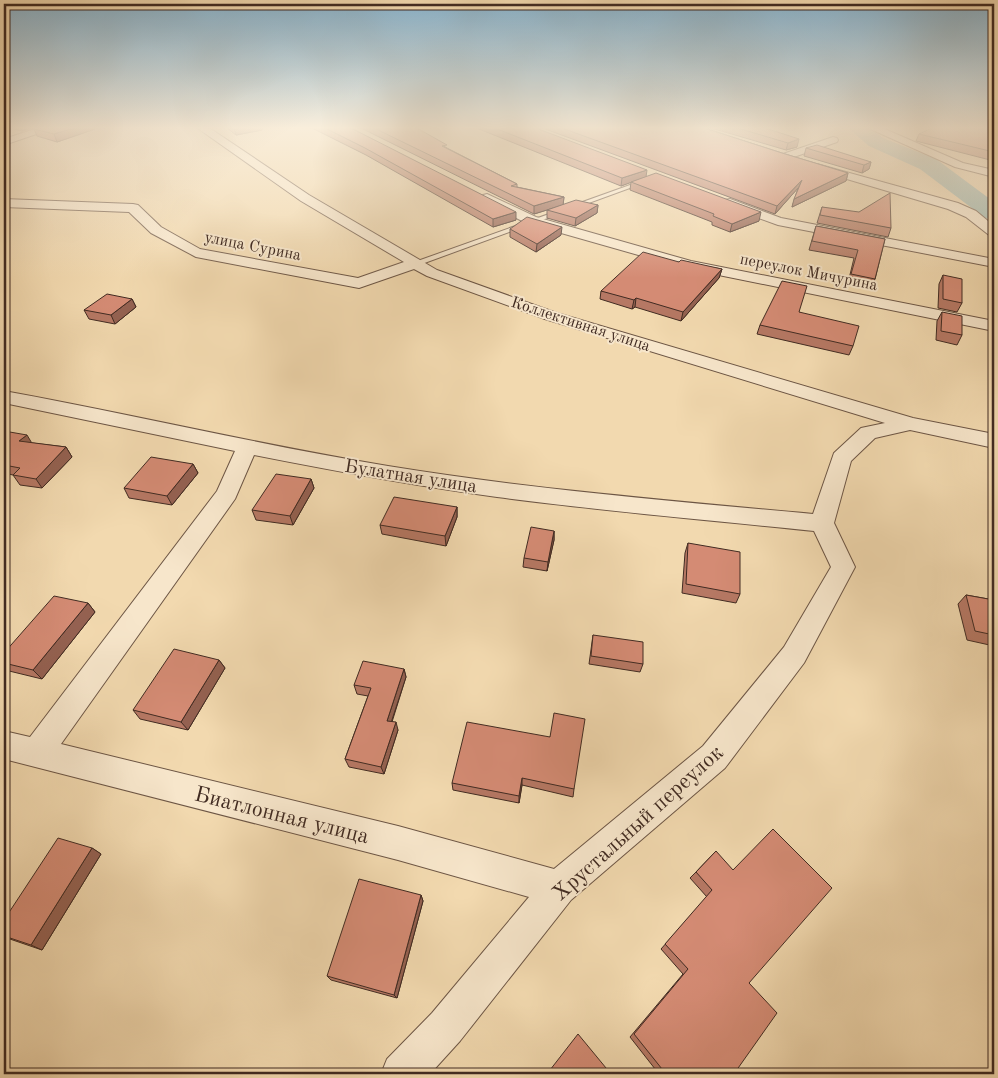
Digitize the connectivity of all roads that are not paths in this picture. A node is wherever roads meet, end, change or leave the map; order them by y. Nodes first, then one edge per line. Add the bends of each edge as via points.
1 (276, 177) edge
2 (658, 177) edge
3 (853, 177) edge
4 (471, 190) edge
5 (722, 200) edge
6 (4, 203) edge
7 (532, 220) junction
8 (994, 232) edge
9 (416, 263) junction
10 (994, 263) edge
11 (994, 326) edge
12 (4, 397) edge
13 (910, 424) junction
14 (994, 441) edge
15 (247, 447) junction
16 (822, 523) junction
17 (4, 745) edge
18 (36, 754) junction
19 (559, 888) junction
20 (402, 1074) edge

1 - 9 street, Коллективная улица via 305,198
2 - 7 lane
3 - 8 street via 953,206 971,214
4 - 7 street, переулок Мичурина
5 - 10 street via 778,221
6 - 9 street, улица Сурина via 133,208 156,230 196,252 359,283
7 - 9 lane
7 - 11 street, переулок Мичурина via 689,265
9 - 13 street, Коллективная улица via 432,273 551,316
12 - 15 street, Булатная улица
13 - 14 street, Коллективная улица
13 - 16 street via 868,433 842,458
15 - 16 street, Булатная улица via 389,474 539,495
15 - 18 street via 227,494
16 - 19 street, Хрустальный переулок via 843,567 794,655 714,757
17 - 18 street, Биатлонная улица
18 - 19 street, Биатлонная улица via 398,843
19 - 20 street, Хрустальный переулок via 446,1027

